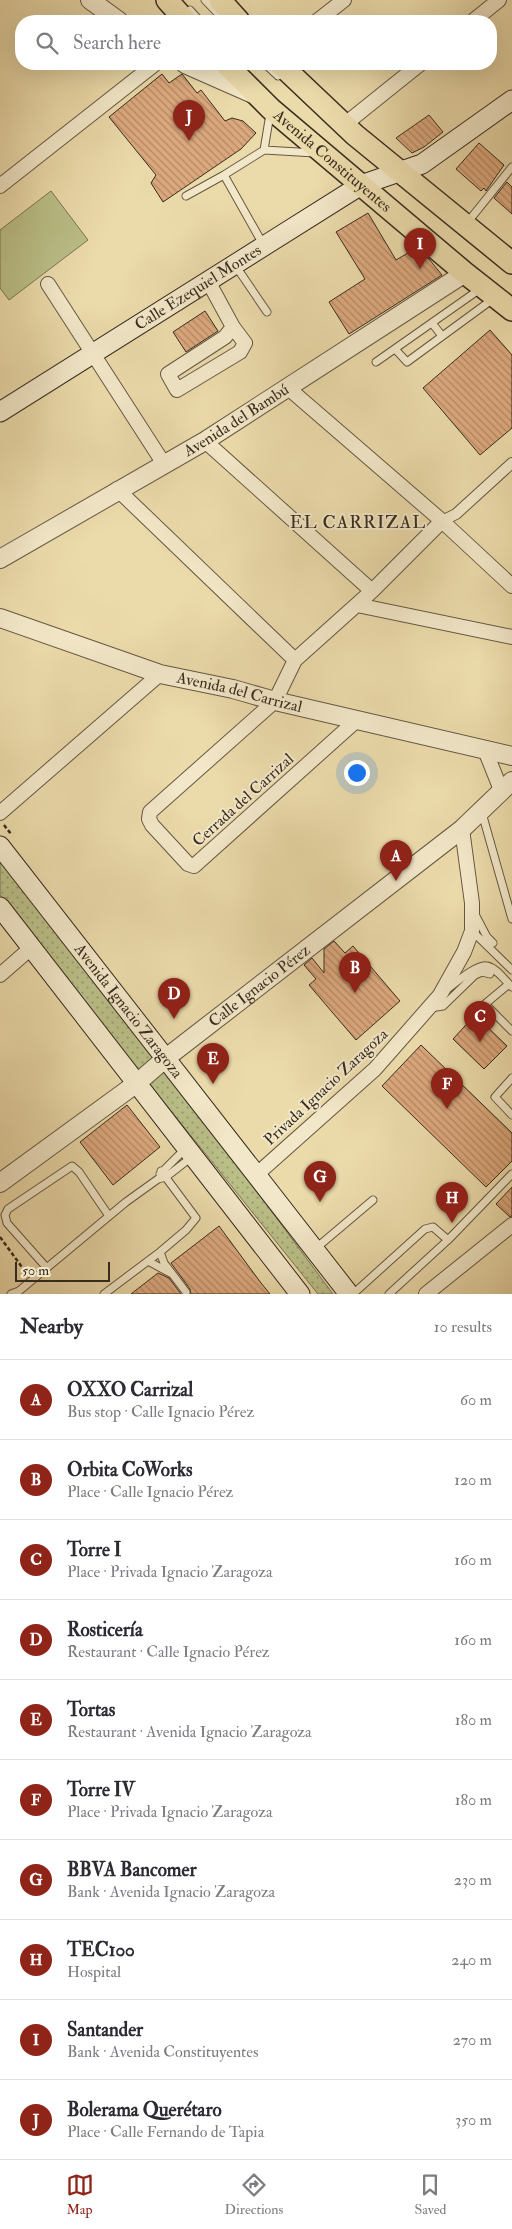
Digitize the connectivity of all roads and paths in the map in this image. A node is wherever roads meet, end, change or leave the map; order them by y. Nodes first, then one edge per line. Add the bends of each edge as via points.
1 (90, 0) edge
2 (167, 0) edge
3 (205, 0) edge
4 (220, 0) edge
5 (344, 0) edge
6 (499, 0) edge
7 (187, 14) edge
8 (111, 15) edge
9 (219, 15) edge
10 (234, 15) edge
11 (325, 15) edge
12 (480, 15) edge
13 (147, 70) edge
14 (199, 70) edge
15 (233, 70) edge
16 (242, 70) edge
17 (404, 70) edge
18 (282, 73) edge
19 (267, 99) junction
20 (512, 100) edge
21 (344, 125) junction
22 (264, 150) junction
23 (324, 153) junction
24 (512, 167) edge
25 (393, 174) junction
26 (224, 175) junction
27 (364, 184) junction
28 (0, 186) edge
29 (186, 196) dead end
30 (459, 226) junction
31 (264, 246) junction
32 (512, 263) edge
33 (234, 265) junction
34 (512, 272) edge
35 (465, 273) junction
36 (208, 281) junction
37 (48, 284) dead end
38 (501, 299) edge
39 (267, 312) dead end
40 (432, 323) junction
41 (233, 327) junction
42 (442, 336) junction
43 (395, 349) junction
44 (93, 354) junction
45 (376, 362) dead end
46 (287, 387) junction
47 (0, 412) edge
48 (205, 441) junction
49 (512, 462) edge
50 (164, 464) junction
51 (117, 489) junction
52 (442, 521) junction
53 (0, 559) edge
54 (512, 586) edge
55 (372, 591) junction
56 (357, 605) junction
57 (0, 618) edge
58 (512, 637) edge
59 (295, 660) junction
60 (160, 674) junction
61 (274, 701) junction
62 (358, 719) junction
63 (484, 750) junction
64 (512, 756) edge
65 (507, 785) edge
66 (481, 811) junction
67 (0, 813) edge
68 (462, 829) junction
69 (0, 846) edge
70 (472, 904) junction
71 (0, 907) edge
72 (512, 919) edge
73 (472, 931) junction
74 (493, 944) dead end
75 (31, 948) junction
76 (512, 970) edge
77 (490, 974) dead end
78 (0, 975) edge
79 (510, 985) edge
80 (440, 995) junction
81 (429, 1008) junction
82 (512, 1031) edge
83 (166, 1058) junction
84 (512, 1078) edge
85 (137, 1083) junction
86 (512, 1115) edge
87 (190, 1152) junction
88 (164, 1174) junction
89 (512, 1174) edge
90 (256, 1175) junction
91 (0, 1183) edge
92 (373, 1200) dead end
93 (109, 1216) junction
94 (512, 1225) edge
95 (0, 1237) edge
96 (448, 1240) junction
97 (314, 1250) junction
98 (160, 1252) junction
99 (148, 1261) junction
100 (46, 1267) junction
101 (172, 1274) junction
102 (31, 1280) junction
103 (186, 1292) dead end
104 (294, 1292) edge
105 (15, 1293) edge
106 (104, 1294) edge
107 (349, 1294) edge
108 (353, 1294) edge
109 (389, 1294) edge
110 (426, 1294) edge

1 - 8 street
2 - 7 main road
3 - 9 lane
4 - 10 main road
5 - 11 street
6 - 12 street
13 - 28 street
14 - 19 street
15 - 19 main road, Avenida Constituyentes
16 - 19 lane
17 - 21 street
18 - 21 main road
19 - 22 lane
19 - 23 main road, Avenida Constituyentes
19 - 27 lane
20 - 25 main road, Calle Ezequiel Montes via 422,164
21 - 25 main road
22 - 23 lane
22 - 26 lane
23 - 27 main road, Avenida Constituyentes
24 - 30 lane
25 - 27 main road, Calle Ezequiel Montes
25 - 30 main road
26 - 29 lane
26 - 31 lane
27 - 31 main road, Calle Ezequiel Montes
27 - 35 main road, Avenida Constituyentes
27 - 38 lane
30 - 32 main road
30 - 34 lane
31 - 33 main road, Calle Ezequiel Montes
33 - 36 main road, Calle Ezequiel Montes
33 - 39 lane
35 - 38 main road, Avenida Constituyentes
35 - 46 street, Avenida del Bambú
36 - 41 street
36 - 44 main road, Calle Ezequiel Montes
37 - 44 street
38 - 40 lane
38 - 42 lane
40 - 42 lane
40 - 43 lane
41 - 41 street via 225,337 168,374 177,390 240,352 245,342
42 - 43 lane via 407,362
43 - 45 lane
44 - 47 main road, Calle Ezequiel Montes
44 - 50 street
46 - 48 street, Avenida del Bambú
46 - 52 street
48 - 50 street, Avenida del Bambú
48 - 55 street
49 - 52 street via 456,514
50 - 51 street, Avenida del Bambú
51 - 53 street, Avenida del Bambú
51 - 59 street
52 - 54 street
52 - 55 street
55 - 56 street
56 - 58 street
56 - 59 street
57 - 60 street, Avenida del Carrizal
59 - 61 street
60 - 61 street, Avenida del Carrizal
60 - 67 street
61 - 62 street, Avenida del Carrizal
61 - 62 street, Cerrada del Carrizal via 150,812 152,825 188,864 194,866 200,862
62 - 63 street, Avenida del Carrizal
63 - 64 street, Avenida del Carrizal
63 - 65 street
65 - 66 street, Calle Ignacio Pérez
66 - 68 street, Calle Ignacio Pérez
66 - 72 lane
68 - 70 street, Privada Ignacio Zaragoza
68 - 83 street, Calle Ignacio Pérez
69 - 83 main road, Avenida Ignacio Zaragoza
70 - 73 street, Privada Ignacio Zaragoza
70 - 74 lane via 479,924
71 - 75 main road
73 - 76 lane
73 - 80 street, Privada Ignacio Zaragoza
75 - 78 street
75 - 85 main road
77 - 81 lane via 482,972 475,975 443,1006
79 - 80 lane via 496,970 487,965 479,966
79 - 82 lane via 484,1004
80 - 81 street, Privada Ignacio Zaragoza
81 - 90 street, Privada Ignacio Zaragoza via 375,1069
83 - 85 street, Calle Ignacio Pérez
83 - 90 main road, Avenida Ignacio Zaragoza
84 - 86 lane via 495,1097
85 - 87 main road
85 - 91 street, Calle Ignacio Pérez
87 - 88 lane
87 - 104 main road
88 - 93 lane
88 - 98 lane via 196,1218
89 - 96 lane
90 - 97 main road, Avenida Ignacio Zaragoza
92 - 97 lane
93 - 100 lane
93 - 100 lane via 72,1166 8,1209 5,1215 7,1223
94 - 110 street
95 - 102 path
96 - 108 lane via 429,1226
96 - 109 lane
97 - 107 main road, Avenida Ignacio Zaragoza
98 - 99 lane
98 - 101 lane
99 - 101 lane
99 - 106 lane
100 - 102 lane
101 - 103 lane
102 - 105 lane

